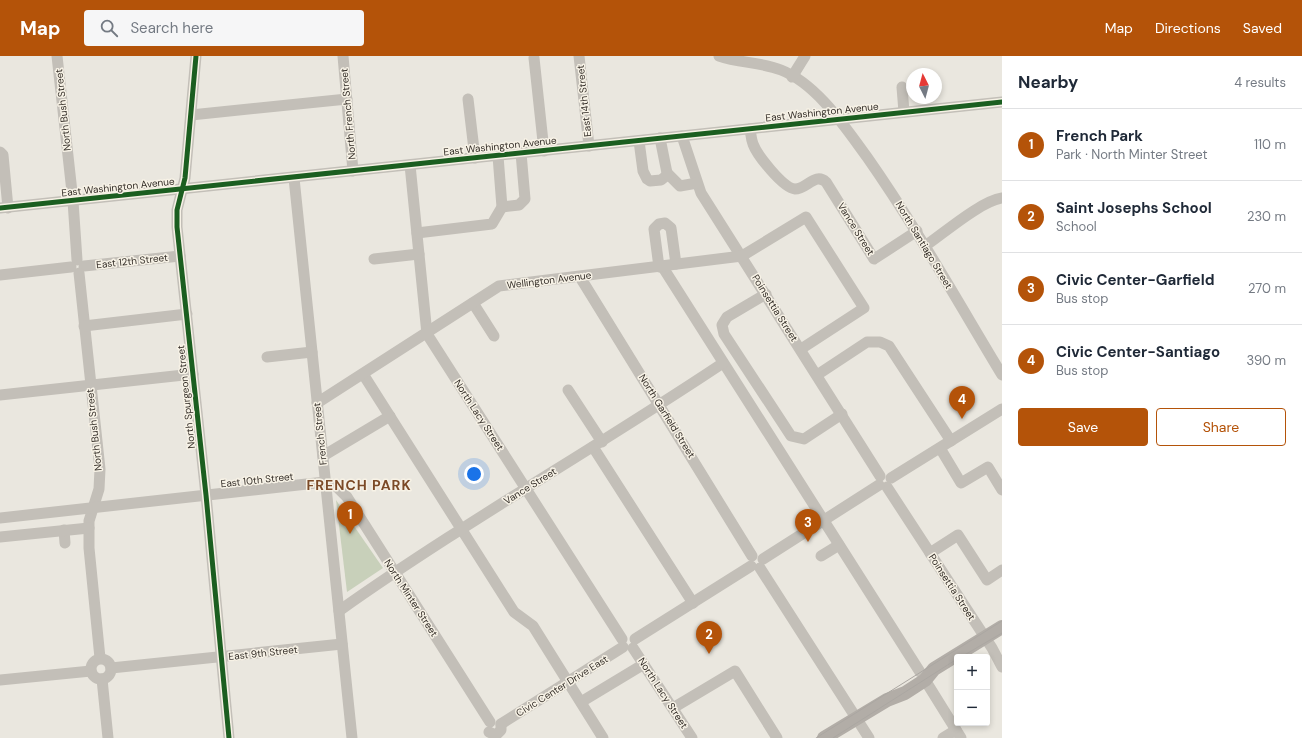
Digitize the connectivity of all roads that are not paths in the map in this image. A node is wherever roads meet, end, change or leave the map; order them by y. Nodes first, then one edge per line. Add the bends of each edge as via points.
1 (57, 56) edge
2 (196, 56) edge
3 (343, 56) edge
4 (579, 56) edge
5 (719, 56) edge
6 (805, 56) edge
7 (534, 58) dead end
8 (792, 76) junction
9 (902, 87) dead end
10 (468, 99) dead end
11 (347, 100) junction
12 (1002, 102) edge
13 (904, 112) junction
14 (192, 115) junction
15 (840, 119) junction
16 (750, 129) junction
17 (682, 136) junction
18 (660, 138) junction
19 (639, 141) junction
20 (589, 146) junction
21 (544, 151) junction
22 (0, 152) edge
23 (521, 153) junction
24 (498, 156) junction
25 (475, 158) junction
26 (410, 165) junction
27 (353, 171) junction
28 (667, 173) junction
29 (294, 178) junction
30 (697, 183) junction
31 (183, 190) junction
32 (1002, 198) edge
33 (73, 201) junction
34 (502, 206) junction
35 (4, 208) edge
36 (917, 232) junction
37 (417, 233) junction
38 (925, 246) junction
39 (419, 254) junction
40 (180, 256) junction
41 (742, 256) junction
42 (374, 259) dead end
43 (676, 264) junction
44 (78, 266) junction
45 (660, 266) junction
46 (0, 275) edge
47 (580, 277) junction
48 (766, 294) junction
49 (474, 303) junction
50 (186, 314) junction
51 (84, 326) junction
52 (427, 334) junction
53 (494, 336) dead end
54 (801, 349) junction
55 (312, 352) junction
56 (267, 357) dead end
57 (722, 363) junction
58 (193, 374) junction
59 (364, 374) junction
60 (817, 375) junction
61 (1002, 375) edge
62 (90, 385) junction
63 (568, 390) dead end
64 (0, 395) edge
65 (317, 403) junction
66 (660, 405) junction
67 (1002, 409) edge
68 (842, 414) junction
69 (390, 416) junction
70 (951, 441) junction
71 (598, 445) junction
72 (940, 448) junction
73 (323, 456) junction
74 (326, 482) junction
75 (884, 482) junction
76 (526, 489) junction
77 (1002, 490) edge
78 (206, 495) junction
79 (94, 508) junction
80 (0, 518) edge
81 (823, 521) junction
82 (89, 528) junction
83 (64, 530) junction
84 (462, 530) junction
85 (0, 537) edge
86 (65, 543) dead end
87 (839, 545) junction
88 (930, 554) junction
89 (821, 556) dead end
90 (757, 562) junction
91 (1002, 570) edge
92 (394, 572) junction
93 (693, 603) junction
94 (339, 610) junction
95 (1002, 627) edge
96 (985, 638) junction
97 (628, 643) junction
98 (342, 644) junction
99 (222, 657) junction
100 (100, 658) junction
101 (644, 664) junction
102 (1002, 667) edge
103 (111, 668) junction
104 (91, 671) junction
105 (922, 676) junction
106 (102, 679) junction
107 (0, 680) edge
108 (568, 682) junction
109 (581, 702) junction
110 (673, 708) junction
111 (857, 718) junction
112 (495, 730) edge
113 (959, 734) edge
114 (108, 738) edge
115 (229, 738) edge
116 (352, 738) edge
117 (479, 738) edge
118 (604, 738) edge
119 (692, 738) edge
120 (777, 738) edge
121 (824, 738) edge
122 (869, 738) edge
123 (943, 738) edge

1 - 33 street, North Bush Street
2 - 14 street, North Spurgeon Street
3 - 11 street, North French Street
4 - 20 street, East 14th Street
5 - 8 street, North Santiago Street via 781,70
6 - 8 street
7 - 21 street
8 - 15 street, North Santiago Street via 802,82
9 - 13 street
10 - 25 street
11 - 14 street
11 - 27 street, North French Street
12 - 13 street, East Washington Avenue
13 - 15 street, East Washington Avenue
14 - 31 street, North Spurgeon Street
15 - 16 street, East Washington Avenue
15 - 36 street, North Santiago Street
16 - 17 street, East Washington Avenue
16 - 36 street, Vance Street via 753,145 785,186 801,188 818,178 822,179 874,259
17 - 18 street, East Washington Avenue
17 - 30 street, Poinsettia Street
18 - 19 street, East Washington Avenue
18 - 28 street
19 - 20 street, East Washington Avenue
19 - 28 street via 643,171 647,179 661,180
20 - 21 street, East Washington Avenue
21 - 23 street, East Washington Avenue
22 - 35 street via 3,155
23 - 24 street, East Washington Avenue
23 - 34 street via 525,199 519,205
24 - 25 street, East Washington Avenue
24 - 34 street
25 - 26 street, East Washington Avenue
26 - 27 street, East Washington Avenue
26 - 37 street, North Lacy Street
27 - 29 street, East Washington Avenue
28 - 30 street via 680,186
29 - 31 street, East Washington Avenue
29 - 55 street, French Street
30 - 41 street, Poinsettia Street via 714,215
31 - 33 street, East Washington Avenue
31 - 40 street, North Spurgeon Street via 177,210
32 - 38 street via 976,210
33 - 35 street, East Washington Avenue
33 - 44 street, North Bush Street
34 - 37 street via 492,224
36 - 38 street, North Santiago Street
37 - 39 street, North Lacy Street
38 - 61 street, North Santiago Street
39 - 42 street
39 - 52 street, North Lacy Street
40 - 44 street, East 12th Street
40 - 50 street, North Spurgeon Street
41 - 43 street, Wellington Avenue
41 - 48 street, Poinsettia Street
41 - 54 street via 806,217 860,301 864,308
43 - 45 street, Wellington Avenue
43 - 45 street via 671,228 665,223 654,229
44 - 46 street, East 12th Street
44 - 51 street, North Bush Street
45 - 47 street, Wellington Avenue
45 - 57 street
47 - 49 street, Wellington Avenue via 499,286
47 - 66 street, North Garfield Street
48 - 54 street, Poinsettia Street
48 - 68 street via 727,317 722,325 724,334 791,436 804,439
49 - 52 street, Wellington Avenue
49 - 53 street
50 - 51 street
50 - 58 street, North Spurgeon Street
51 - 62 street, North Bush Street
52 - 59 street, Wellington Avenue
52 - 76 street, North Lacy Street
54 - 60 street, Poinsettia Street
55 - 56 street
55 - 65 street, French Street
57 - 66 street, Vance Street
57 - 81 street
58 - 62 street
58 - 78 street, North Spurgeon Street
59 - 65 street, Wellington Avenue
59 - 69 street
60 - 68 street, Poinsettia Street
60 - 70 street via 867,342 880,342 888,346
62 - 64 street
62 - 79 street, North Bush Street via 100,469 99,489
63 - 71 street
65 - 73 street, French Street
66 - 71 street, Vance Street
66 - 90 street, North Garfield Street
67 - 70 street, Civic Center Drive East
68 - 75 street, Poinsettia Street
69 - 73 street
69 - 84 street
70 - 72 street, Civic Center Drive East
71 - 76 street, Vance Street
71 - 93 street
72 - 75 street, Civic Center Drive East
72 - 77 street via 961,483 988,467
73 - 74 street, French Street
74 - 78 street, East 10th Street
74 - 92 street, North Minter Street via 338,487 347,497
74 - 94 street, French Street
75 - 81 street, Civic Center Drive East
75 - 88 street, Poinsettia Street
76 - 84 street, Vance Street
76 - 97 street, North Lacy Street
78 - 79 street, East 10th Street
78 - 99 street, North Spurgeon Street
79 - 80 street, East 10th Street
79 - 82 street, North Bush Street
81 - 87 street
81 - 90 street, Civic Center Drive East
82 - 83 street
82 - 100 street, North Bush Street
83 - 85 street
83 - 86 street
84 - 92 street, Vance Street
84 - 108 street via 514,612 533,626
87 - 89 street
87 - 105 street
88 - 91 street via 958,535 987,580
88 - 96 street, Poinsettia Street
90 - 93 street, Civic Center Drive East
90 - 111 street, North Garfield Street
92 - 94 street, Vance Street
92 - 112 street, North Minter Street
93 - 97 street, Civic Center Drive East
94 - 98 street, French Street
95 - 96 main road
96 - 102 street, Poinsettia Street
96 - 105 main road
97 - 101 street, North Lacy Street
97 - 108 street, Civic Center Drive East
98 - 99 street, East 9th Street
98 - 116 street, French Street
99 - 103 street, East 9th Street
99 - 115 street, North Spurgeon Street
100 - 103 street via 109,662
100 - 104 street via 92,664
101 - 109 street
101 - 110 street, North Lacy Street
103 - 106 street via 108,676
104 - 106 street via 94,676
104 - 107 street
105 - 111 main road via 902,684 887,700
105 - 113 street
106 - 114 street
108 - 109 street
108 - 112 street, Civic Center Drive East
109 - 118 street
110 - 119 street, North Lacy Street
110 - 120 street via 735,671
111 - 121 main road
111 - 122 street, North Garfield Street
112 - 117 street, Civic Center Drive East
113 - 123 street

